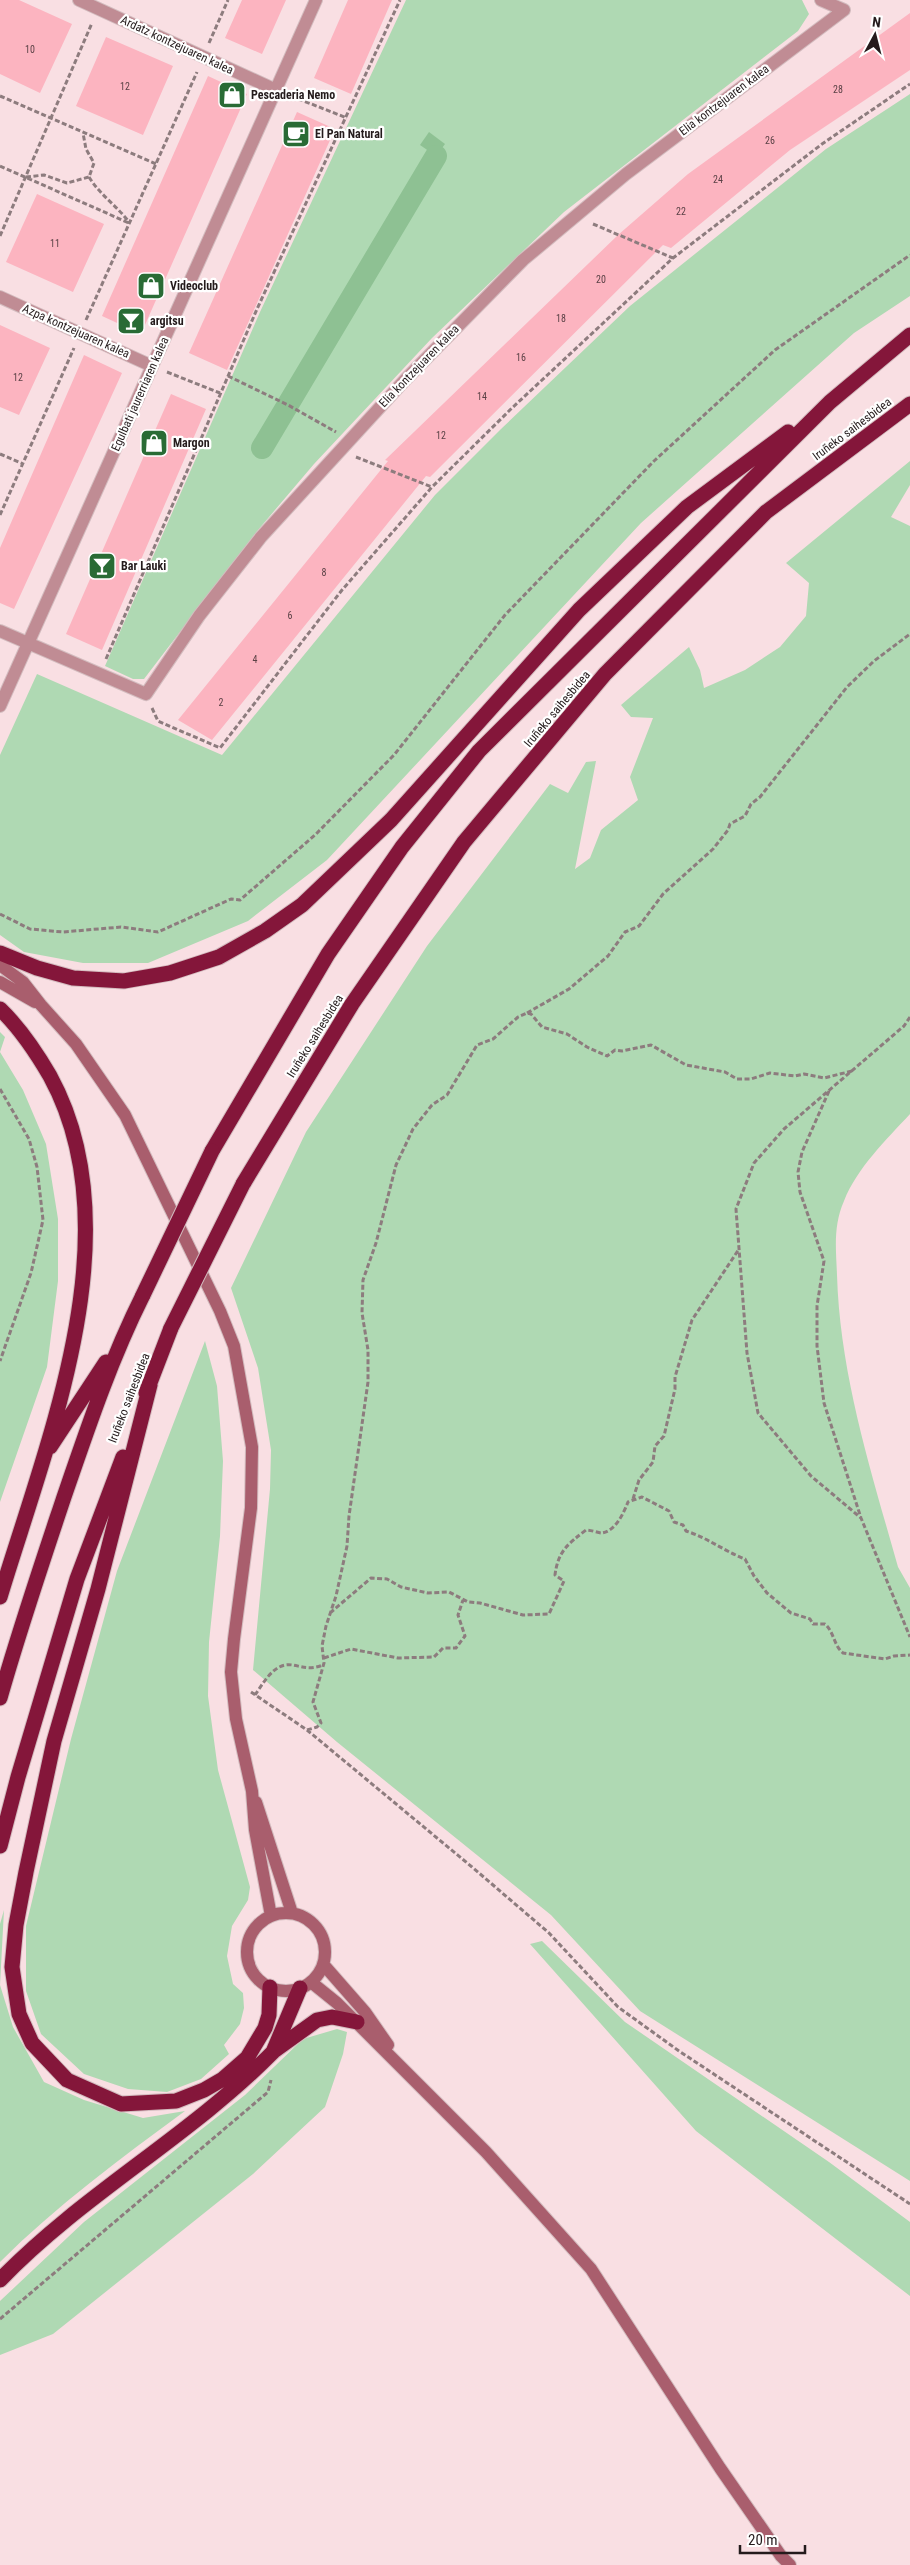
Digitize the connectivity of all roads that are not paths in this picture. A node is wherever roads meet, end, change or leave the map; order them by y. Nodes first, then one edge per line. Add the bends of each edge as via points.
1 (79, 0) edge
2 (316, 0) edge
3 (821, 0) edge
4 (276, 90) junction
5 (0, 297) edge
6 (910, 335) edge
7 (152, 366) junction
8 (830, 402) junction
9 (910, 404) edge
10 (910, 411) edge
11 (864, 440) junction
12 (0, 631) edge
13 (29, 644) junction
14 (0, 706) edge
15 (0, 953) edge
16 (0, 965) edge
17 (0, 982) edge
18 (41, 1005) junction
19 (0, 1009) edge
20 (121, 1340) junction
21 (150, 1385) junction
22 (41, 1461) junction
23 (0, 1597) edge
24 (0, 1698) edge
25 (252, 1791) junction
26 (0, 1846) edge
27 (292, 1913) junction
28 (270, 1916) junction
29 (323, 1964) junction
30 (305, 1985) junction
31 (270, 1987) junction
32 (357, 2022) junction
33 (268, 2057) junction
34 (409, 2073) junction
35 (0, 2280) edge
36 (790, 2565) edge

1 - 4 street, Ardatz kontzejuaren kalea
2 - 4 street, Egulbati jaurerriaren kalea
3 - 13 street, Elia kontzejuaren kalea via 844,10 626,174 523,260 339,450 261,537 199,616 146,694
4 - 7 street, Egulbati jaurerriaren kalea
5 - 7 street, Azpa kontzejuaren kalea
6 - 8 highway, Iruñeko saihesbidea
7 - 13 street, Egulbati jaurerriaren kalea
8 - 15 highway via 687,507 579,610 391,820 302,905 265,931 219,957 170,973 124,980 72,978
8 - 20 highway, Iruñeko saihesbidea, bridge via 479,751 402,848 328,954 212,1151
9 - 11 highway, Iruñeko saihesbidea
10 - 11 highway
11 - 21 highway, Iruñeko saihesbidea, bridge via 759,519 605,674 464,842 352,1004 243,1184 171,1328
12 - 13 street
13 - 14 street, Egulbati jaurerriaren kalea
16 - 18 street via 23,982
17 - 18 street
18 - 25 street via 76,1044 125,1115 234,1346 252,1447 251,1508 231,1672 236,1719
19 - 22 highway via 40,1059 63,1101 77,1141 85,1196 85,1253 79,1313 67,1375
20 - 22 highway
20 - 24 highway, Iruñeko saihesbidea via 83,1440
21 - 26 highway, Iruñeko saihesbidea via 77,1579
21 - 31 highway via 98,1589 54,1741 26,1872 12,1967 19,2014 32,2043 67,2080 121,2104 176,2101 223,2079 247,2058 265,2028
22 - 23 highway
25 - 27 street
25 - 28 street via 255,1830
27 - 28 street
27 - 29 street via 308,1920 320,1933 325,1947
28 - 31 street via 251,1936 248,1955 253,1972
29 - 30 street
29 - 34 street via 365,2012
30 - 31 street via 287,1990
30 - 32 street
30 - 33 highway
32 - 33 highway via 332,2017 317,2020
32 - 34 street
33 - 35 highway via 230,2092 68,2218
34 - 36 street via 486,2152 591,2269 720,2468 780,2556

